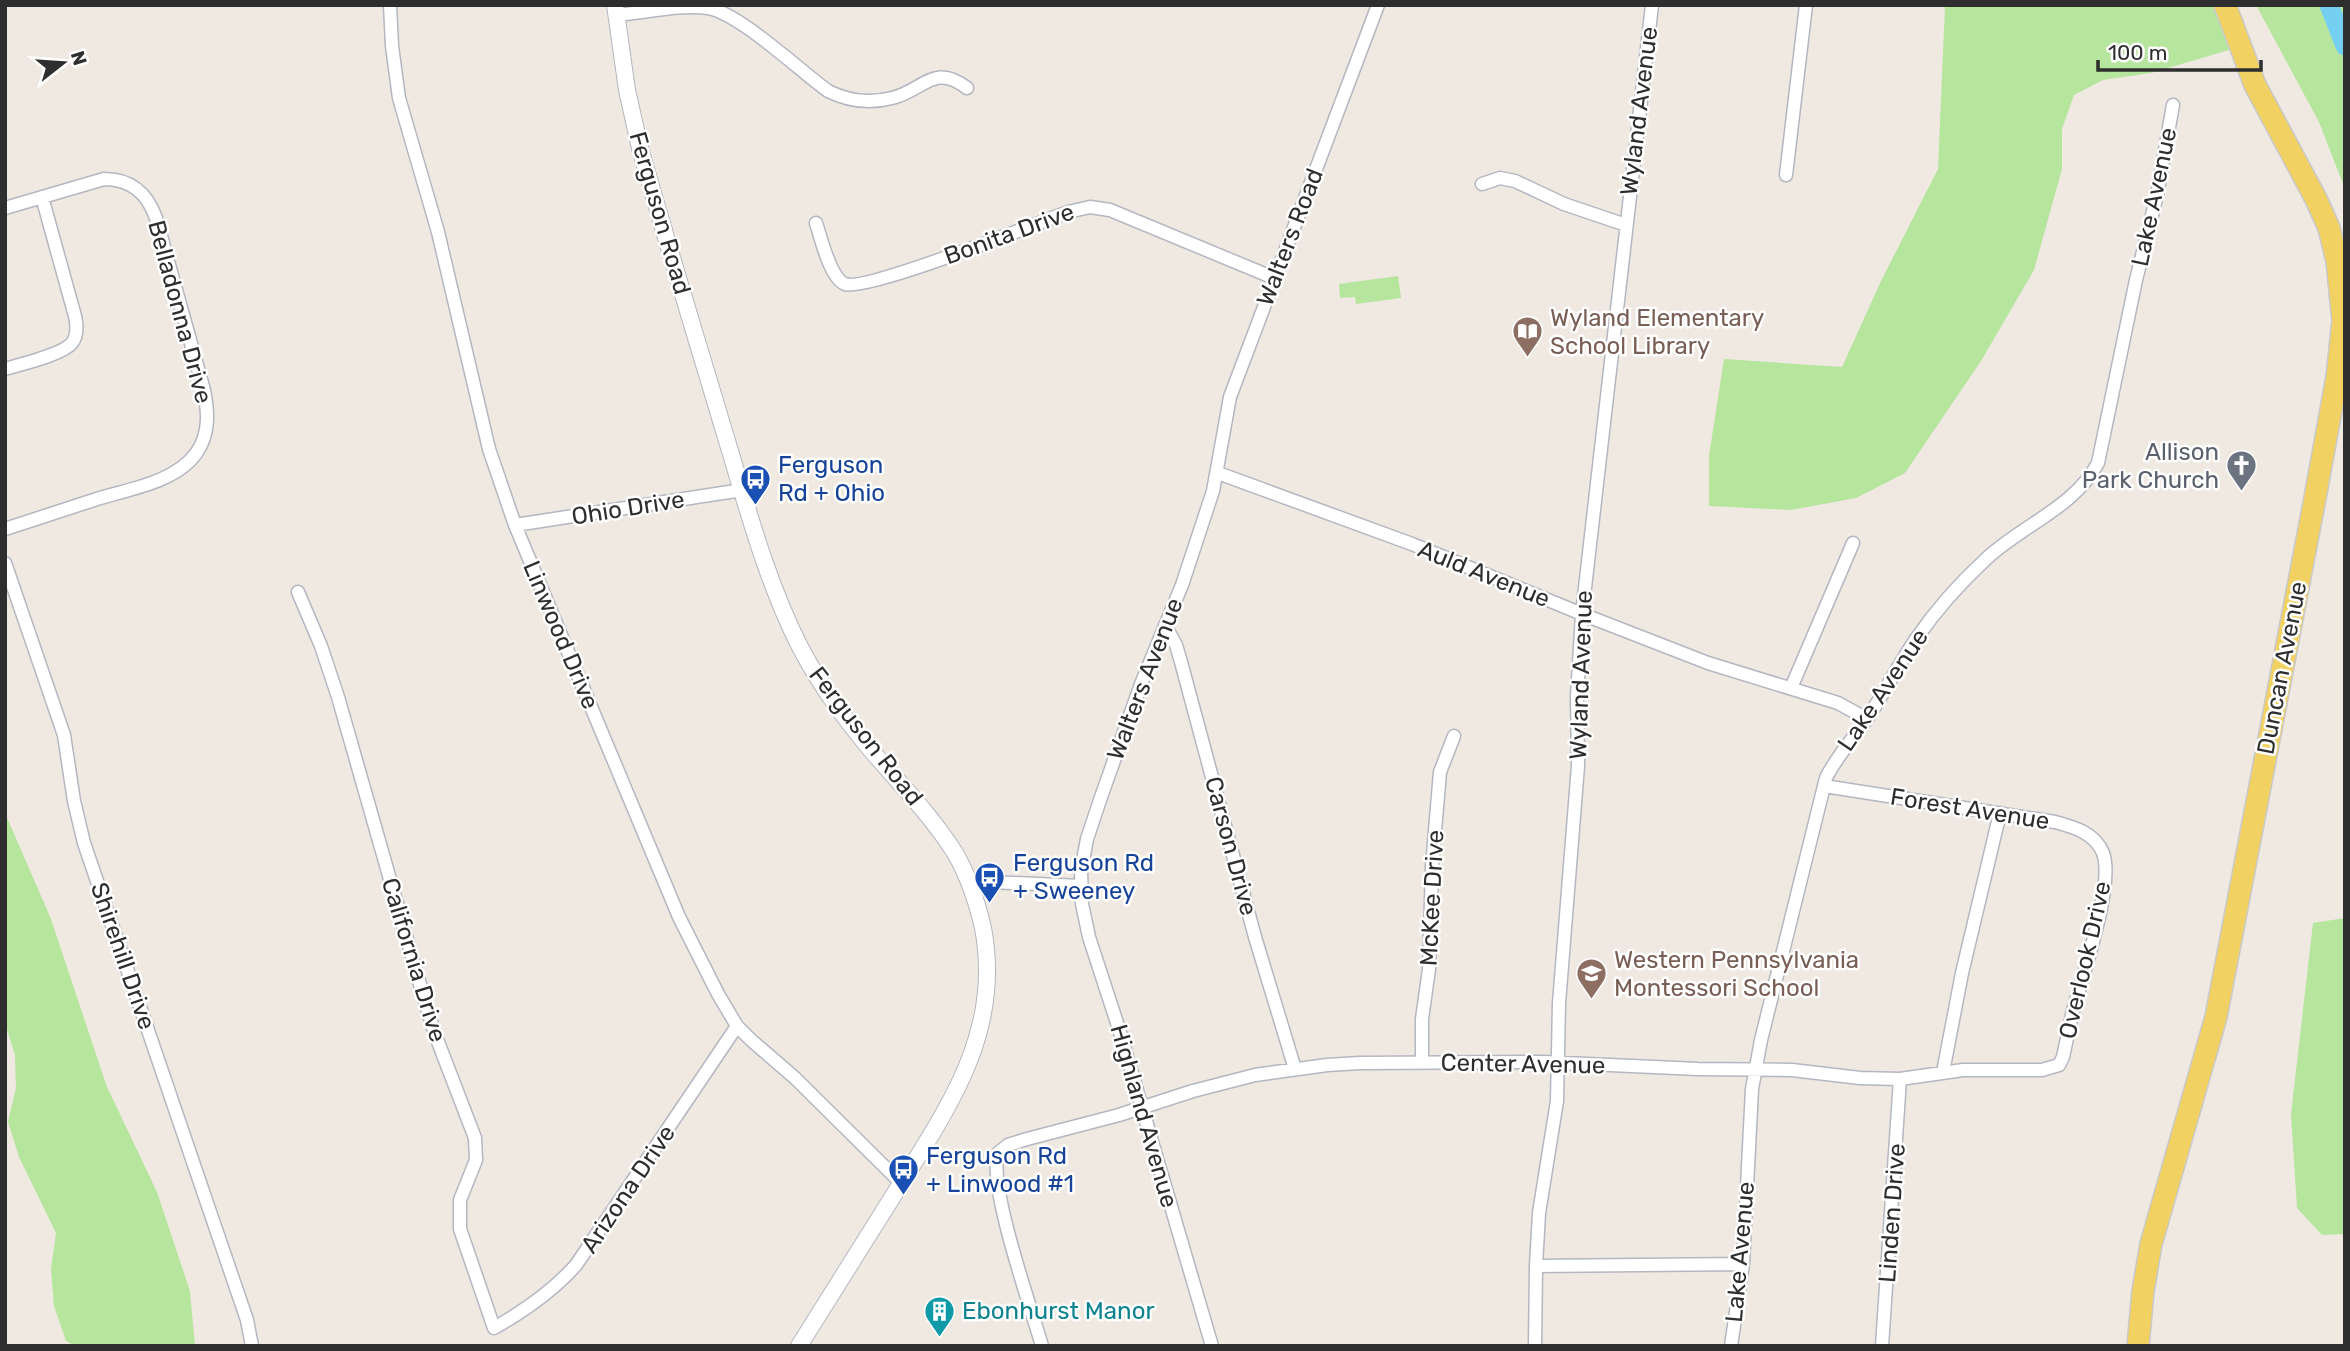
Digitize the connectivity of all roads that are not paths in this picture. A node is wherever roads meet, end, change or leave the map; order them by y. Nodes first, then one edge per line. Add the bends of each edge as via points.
1 (390, 5) edge
2 (1378, 5) edge
3 (1653, 5) edge
4 (1806, 5) edge
5 (2225, 5) edge
6 (616, 10) edge
7 (967, 88) dead end
8 (2173, 105) dead end
9 (1786, 175) dead end
10 (1482, 184) dead end
11 (42, 197) junction
12 (5, 208) edge
13 (816, 223) dead end
14 (1626, 225) junction
15 (1274, 278) junction
16 (5, 369) edge
17 (1218, 473) junction
18 (742, 490) junction
19 (515, 525) junction
20 (5, 529) edge
21 (1853, 543) dead end
22 (5, 563) edge
23 (298, 592) dead end
24 (1582, 614) junction
25 (1165, 625) junction
26 (1791, 688) junction
27 (1867, 719) junction
28 (1454, 736) dead end
29 (1824, 786) junction
30 (2000, 813) junction
31 (2104, 855) joint
32 (1081, 886) junction
33 (972, 887) junction
34 (737, 1026) junction
35 (1422, 1063) junction
36 (1558, 1063) junction
37 (2059, 1065) joint
38 (1756, 1068) junction
39 (1295, 1069) junction
40 (1943, 1072) junction
41 (1900, 1080) junction
42 (1141, 1108) junction
43 (901, 1183) junction
44 (1743, 1264) junction
45 (1536, 1266) junction
46 (494, 1328) joint
47 (252, 1346) edge
48 (799, 1346) edge
49 (1042, 1346) edge
50 (1212, 1346) edge
51 (1535, 1346) edge
52 (1731, 1346) edge
53 (1882, 1346) edge
54 (2138, 1346) edge

1 - 19 street, Linwood Drive via 399,98 438,232 489,449
2 - 15 street, Walters Road
3 - 14 street, Wyland Avenue
4 - 9 street
5 - 54 main road, Duncan Avenue via 2255,85 2329,228 2343,321 2318,484 2216,1017 2151,1244
6 - 7 street via 705,7 719,11 840,97 858,101 894,98 945,76
6 - 18 street, Ferguson Road via 640,148
8 - 27 street, Lake Avenue via 2098,463 2075,495 2000,547 1954,591 1914,641
10 - 14 street via 1500,178 1515,181
11 - 12 street, Belladonna Drive
11 - 16 street via 76,333 61,350
11 - 20 street, Belladonna Drive via 104,179 120,180 144,194 156,218 204,390 206,432 194,456 174,472
13 - 15 street, Bonita Drive via 831,266 848,285 915,268 1090,207 1110,210
14 - 24 street, Wyland Avenue
15 - 17 street, Walters Road via 1230,397
17 - 24 street, Auld Avenue via 1412,544
17 - 25 street, Walters Avenue
18 - 19 street, Ohio Drive
18 - 33 street, Ferguson Road via 779,601 818,678 930,818
19 - 34 street, Linwood Drive via 679,917
21 - 26 street
22 - 47 street, Shirehill Drive via 64,735 84,843
23 - 46 street, California Drive via 338,697 427,1008 475,1138 476,1160 460,1200 460,1229
24 - 26 street, Auld Avenue via 1708,663
24 - 36 street, Wyland Avenue via 1578,766
25 - 32 street, Walters Avenue via 1091,824
25 - 39 street, Carson Drive via 1181,662
26 - 27 street, Auld Avenue via 1849,707
27 - 29 street, Lake Avenue via 1831,768
28 - 35 street, McKee Drive via 1440,772
29 - 30 street, Forest Avenue
29 - 38 street, Lake Avenue
30 - 31 street, Forest Avenue via 2070,826 2095,840
30 - 40 street
31 - 37 street, Overlook Drive via 2105,880 2097,920
32 - 33 street via 990,883
32 - 42 street, Highland Avenue via 1090,937
33 - 43 street, Ferguson Road via 987,960 981,1028 953,1098
34 - 43 street, Linwood Drive
34 - 46 street, Arizona Drive via 576,1265 540,1298
35 - 36 street, Center Avenue
35 - 39 street, Center Avenue
36 - 38 street, Center Avenue
36 - 45 street, Wyland Avenue
37 - 40 street, Center Avenue via 2032,1071
38 - 41 street, Center Avenue
38 - 44 street, Lake Avenue
39 - 42 street, Center Avenue via 1219,1084
40 - 41 street, Center Avenue
41 - 53 street, Linden Drive
42 - 49 street, Center Avenue via 1027,1139 998,1153 995,1169 1001,1203
42 - 50 street, Highland Avenue
43 - 48 street, Ferguson Road
44 - 45 street
44 - 52 street, Lake Avenue
45 - 51 street, Wyland Avenue

